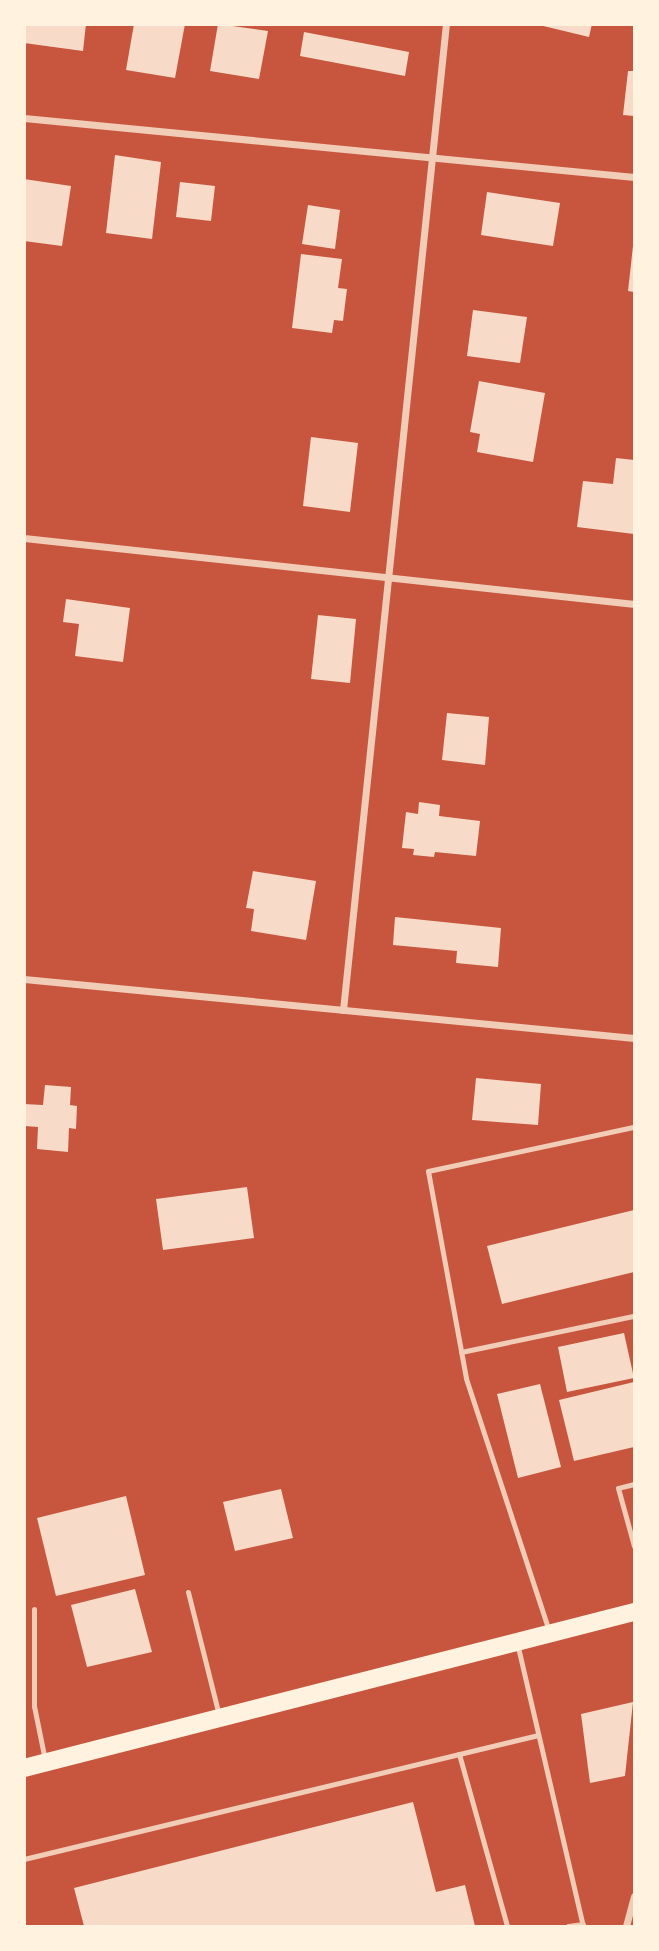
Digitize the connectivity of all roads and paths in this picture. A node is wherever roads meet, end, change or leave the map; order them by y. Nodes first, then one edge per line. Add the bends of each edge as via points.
1 (446, 24) edge
2 (24, 118) edge
3 (433, 156) junction
4 (635, 177) edge
5 (24, 538) edge
6 (388, 577) junction
7 (635, 604) edge
8 (24, 979) edge
9 (343, 1010) junction
10 (635, 1038) edge
11 (635, 1127) edge
12 (635, 1316) edge
13 (461, 1352) junction
14 (635, 1484) edge
15 (635, 1545) edge
16 (188, 1592) dead end
17 (34, 1609) dead end
18 (635, 1612) edge
19 (550, 1634) junction
20 (516, 1642) junction
21 (219, 1718) junction
22 (538, 1735) junction
23 (459, 1754) junction
24 (45, 1763) junction
25 (24, 1768) edge
26 (24, 1859) edge
27 (635, 1896) edge
28 (583, 1925) edge
29 (507, 1927) edge
30 (568, 1927) edge
31 (626, 1927) edge

1 - 3 street
2 - 3 street
3 - 4 street
3 - 6 street
5 - 6 street
6 - 7 street
6 - 9 street
8 - 9 street
9 - 10 street
11 - 13 lane via 428,1171
12 - 13 lane
13 - 19 lane
14 - 15 lane via 618,1488
16 - 21 lane
17 - 24 lane via 34,1706
18 - 19 main road
19 - 20 main road
20 - 21 main road
20 - 22 lane
21 - 24 main road
22 - 23 lane
22 - 28 lane
23 - 26 lane
23 - 29 lane
24 - 25 main road
27 - 31 street
28 - 30 lane

